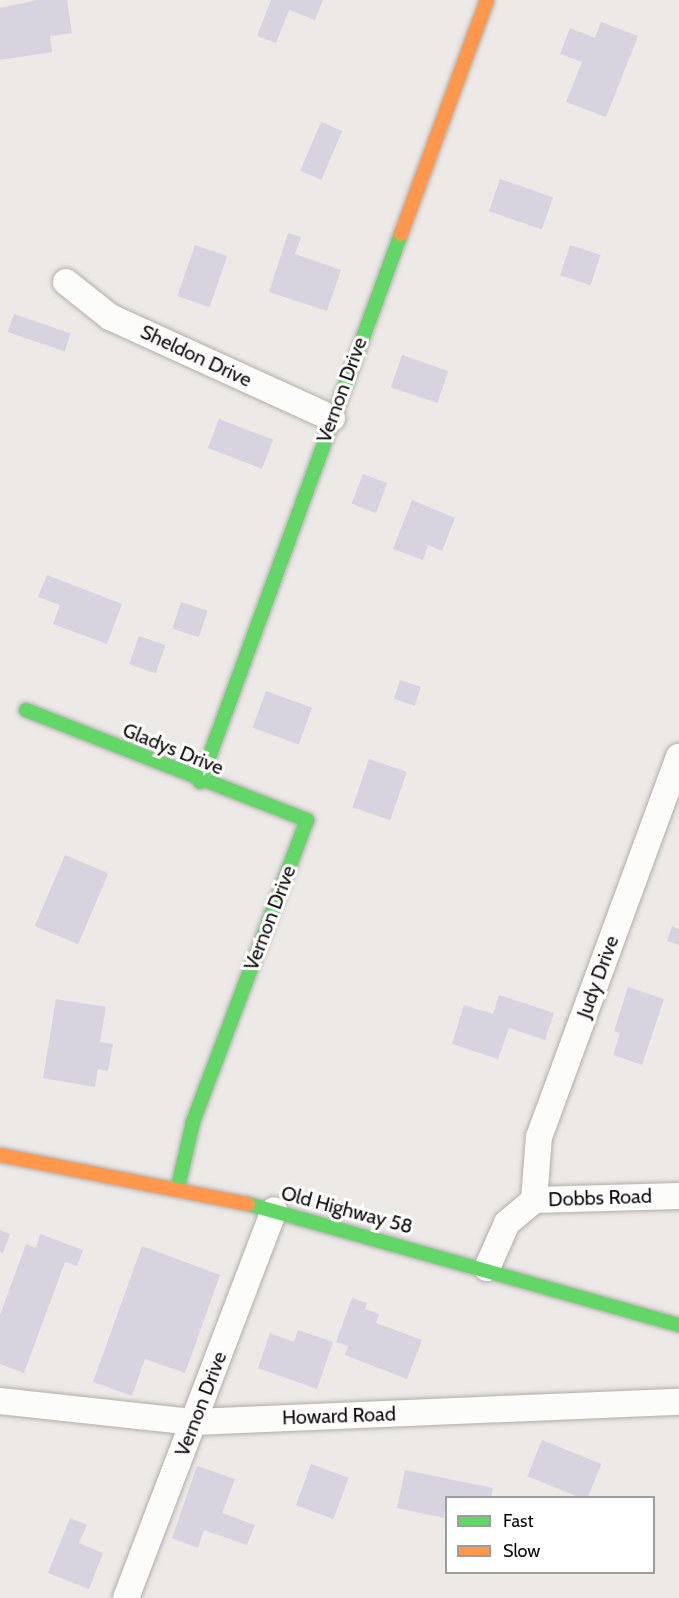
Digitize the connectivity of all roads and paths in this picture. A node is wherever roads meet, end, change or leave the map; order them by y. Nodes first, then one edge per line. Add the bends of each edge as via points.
1 (488, 0) edge
2 (66, 282) dead end
3 (332, 418) junction
4 (26, 710) dead end
5 (679, 757) edge
6 (200, 782) junction
7 (307, 820) joint
8 (0, 1155) edge
9 (178, 1187) junction
10 (679, 1196) edge
11 (534, 1200) junction
12 (274, 1210) junction
13 (487, 1268) junction
14 (679, 1325) edge
15 (0, 1401) edge
16 (679, 1402) edge
17 (194, 1422) junction
18 (126, 1598) edge

1 - 3 street, Vernon Drive
2 - 3 street, Sheldon Drive via 110,317
3 - 6 street, Vernon Drive
4 - 6 street, Gladys Drive
5 - 11 street, Judy Drive via 539,1137
6 - 7 street, Gladys Drive
7 - 9 street, Vernon Drive via 193,1122
8 - 9 street, Old Highway 58
9 - 12 street, Old Highway 58
10 - 11 street, Dobbs Road
11 - 13 street, Dobbs Road via 507,1223
12 - 13 street, Old Highway 58
12 - 17 street, Vernon Drive
13 - 14 street, Old Highway 58
15 - 17 street, Howard Road
16 - 17 street, Howard Road
17 - 18 street, Vernon Drive

